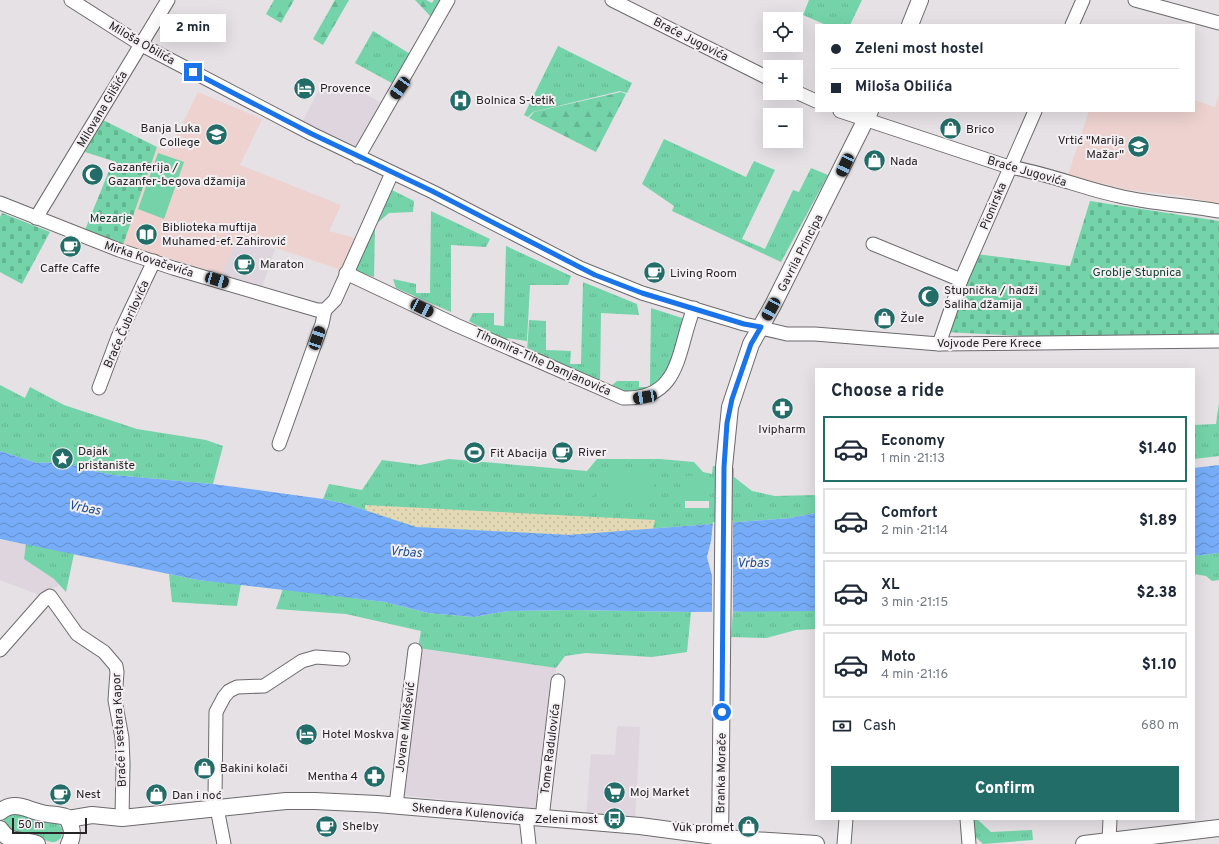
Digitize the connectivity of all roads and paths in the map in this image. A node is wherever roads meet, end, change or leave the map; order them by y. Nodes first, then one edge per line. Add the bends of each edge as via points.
1 (71, 0) edge
2 (168, 0) edge
3 (448, 0) edge
4 (612, 0) edge
5 (920, 0) edge
6 (1083, 0) edge
7 (1135, 0) edge
8 (910, 24) edge
9 (1072, 24) edge
10 (1219, 24) edge
11 (140, 44) junction
12 (763, 76) edge
13 (803, 95) edge
14 (815, 101) edge
15 (846, 112) edge
16 (1035, 112) edge
17 (868, 116) edge
18 (358, 157) junction
19 (1009, 167) junction
20 (392, 173) junction
21 (1, 206) edge
22 (1219, 211) edge
23 (36, 218) junction
24 (873, 244) dead end
25 (154, 261) junction
26 (346, 273) junction
27 (961, 280) junction
28 (694, 308) junction
29 (325, 310) junction
30 (761, 327) junction
31 (1219, 341) edge
32 (938, 344) junction
33 (99, 388) dead end
34 (279, 444) dead end
35 (724, 467) joint
36 (5, 638) edge
37 (0, 650) edge
38 (415, 650) dead end
39 (343, 659) dead end
40 (558, 681) dead end
41 (396, 805) junction
42 (4, 806) edge
43 (217, 808) junction
44 (534, 817) junction
45 (120, 818) junction
46 (68, 819) junction
47 (846, 820) edge
48 (967, 820) edge
49 (1110, 820) edge
50 (1219, 828) edge
51 (1, 833) edge
52 (70, 839) edge
53 (720, 841) edge
54 (1098, 843) edge
55 (36, 844) edge
56 (224, 844) edge
57 (529, 844) edge
58 (816, 844) edge
59 (844, 844) edge
60 (969, 844) edge

1 - 11 street, Miloša Obilića
2 - 11 street, Milovana Glišića
3 - 18 street via 400,88
4 - 12 street, Braće Jugovića
5 - 8 main road
6 - 9 street
7 - 10 street
11 - 18 street, Miloša Obilića
11 - 23 street, Milovana Glišića
13 - 14 street
15 - 17 street, Braće Jugovića
16 - 19 street, Pionirska
17 - 19 street, Braće Jugovića
17 - 30 main road, Gavrila Principa via 836,184
18 - 20 street, Miloša Obilića
19 - 22 street, Braće Jugovića via 1121,197
19 - 27 street, Pionirska
20 - 26 street
20 - 28 street, Miloša Obilića via 595,275 642,293
21 - 23 street, Mirka Kovačevića
23 - 25 street, Mirka Kovačevića
24 - 27 street
25 - 29 street, Mirka Kovačevića via 317,310
25 - 33 street, Braće Čubrilovića via 118,337
26 - 28 street, Tihomira-Tihe Damjanovića via 456,325 623,398 653,394 663,387 675,368
26 - 29 street via 335,300
27 - 32 street, Pionirska
28 - 30 street, Miloša Obilića
29 - 34 street
30 - 32 street, Vojvode Pere Krece via 787,334
30 - 35 main road, Gavrila Principa via 751,344 732,399 727,423
31 - 32 street, Vojvode Pere Krece
35 - 53 main road, Branka Morače
36 - 37 street
36 - 45 street, Braće i sestara Kapor via 45,599 52,597 77,634 104,652 116,666 115,700 122,738 123,764
38 - 41 street, Jovane Milošević
39 - 43 street via 316,657 302,660 264,686 237,687 229,691 216,712
40 - 44 street, Tome Radulovića
41 - 43 main road, Skendera Kulenovića via 286,801
41 - 44 main road, Skendera Kulenovića
42 - 46 main road via 22,806 38,812 58,814
43 - 45 main road, Skendera Kulenovića
43 - 56 street
44 - 53 main road, Skendera Kulenovića via 640,826
44 - 57 street, Tome Radulovića
45 - 46 main road, Skendera Kulenovića via 92,815
45 - 52 main road, Skendera Kulenovića via 93,824
46 - 52 main road
47 - 59 street
48 - 60 street
49 - 54 street
50 - 54 main road
51 - 55 main road via 11,840
53 - 58 main road, Skendera Kulenovića

